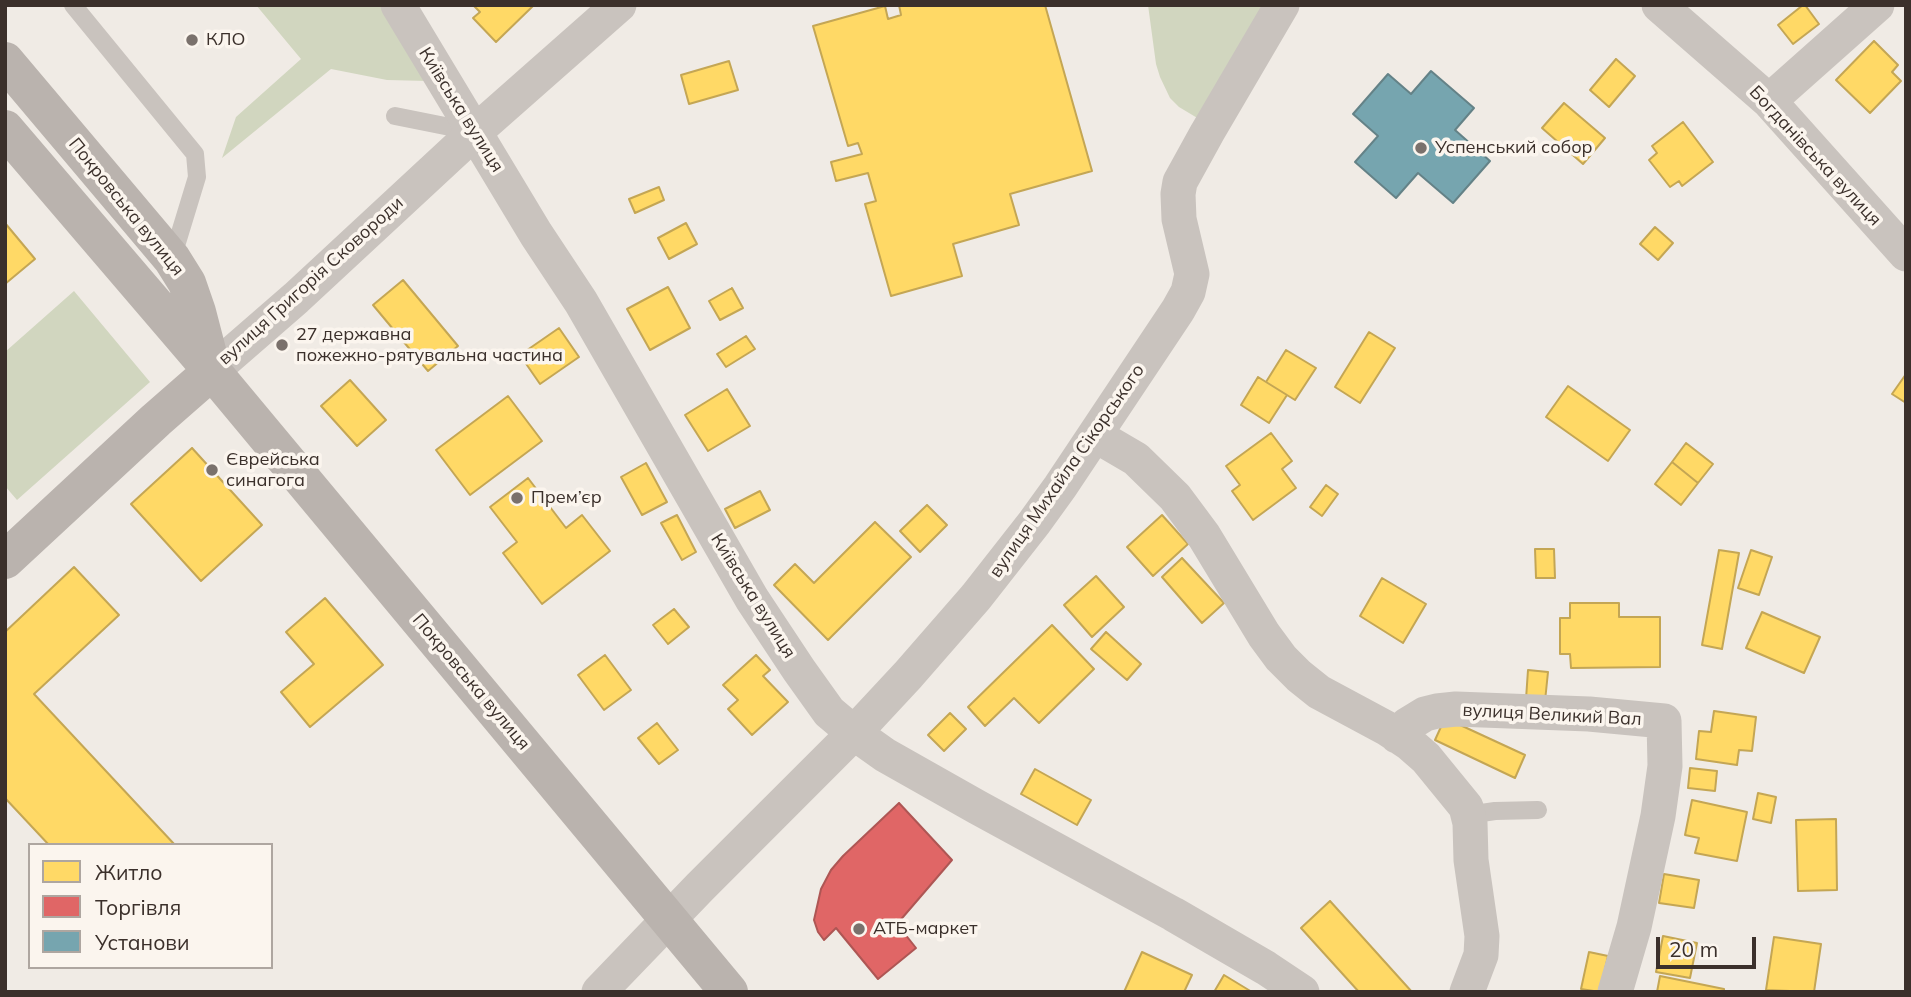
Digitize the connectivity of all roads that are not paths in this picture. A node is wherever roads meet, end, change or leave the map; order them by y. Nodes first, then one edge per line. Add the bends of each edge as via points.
1 (73, 5) edge
2 (398, 5) edge
3 (619, 5) edge
4 (1282, 5) edge
5 (1658, 5) edge
6 (1877, 5) edge
7 (5, 61) edge
8 (1769, 101) junction
9 (395, 116) dead end
10 (5, 129) edge
11 (475, 132) junction
12 (1906, 254) edge
13 (173, 259) junction
14 (212, 371) junction
15 (1095, 435) junction
16 (5, 560) edge
17 (854, 733) junction
18 (1397, 736) junction
19 (1538, 810) dead end
20 (1468, 815) junction
21 (668, 920) junction
22 (599, 992) edge
23 (729, 992) edge
24 (1302, 992) edge
25 (1466, 992) edge
26 (1615, 992) edge

1 - 13 lane via 195,154 197,177
2 - 11 street, Київська вулиця
3 - 11 street, вулиця Григорія Сковороди
4 - 15 street, вулиця Михайла Сікорського via 1180,182 1180,219 1192,274 1188,292
5 - 8 street, Богданівська вулиця
6 - 8 street
7 - 13 main road, Покровська вулиця
8 - 12 street, Богданівська вулиця
9 - 11 lane
10 - 14 main road, Покровська вулиця
11 - 14 street, вулиця Григорія Сковороди
11 - 17 street, Київська вулиця via 591,319 752,599 829,712
13 - 14 main road, Покровська вулиця via 194,302
14 - 16 main road, вулиця Григорія Сковороди
14 - 21 main road, Покровська вулиця
15 - 17 street, вулиця Михайла Сікорського via 976,597
15 - 18 street via 1136,459 1175,497 1264,635 1299,676
17 - 21 street, вулиця Михайла Сікорського
17 - 24 street, Київська вулиця via 885,755 1173,914
18 - 20 street via 1426,758
18 - 26 street, вулиця Великий Вал via 1425,714 1456,709 1664,721 1665,766 1658,816
19 - 20 lane
20 - 25 street via 1482,944
21 - 22 street, вулиця Михайла Сікорського
21 - 23 main road, Покровська вулиця

